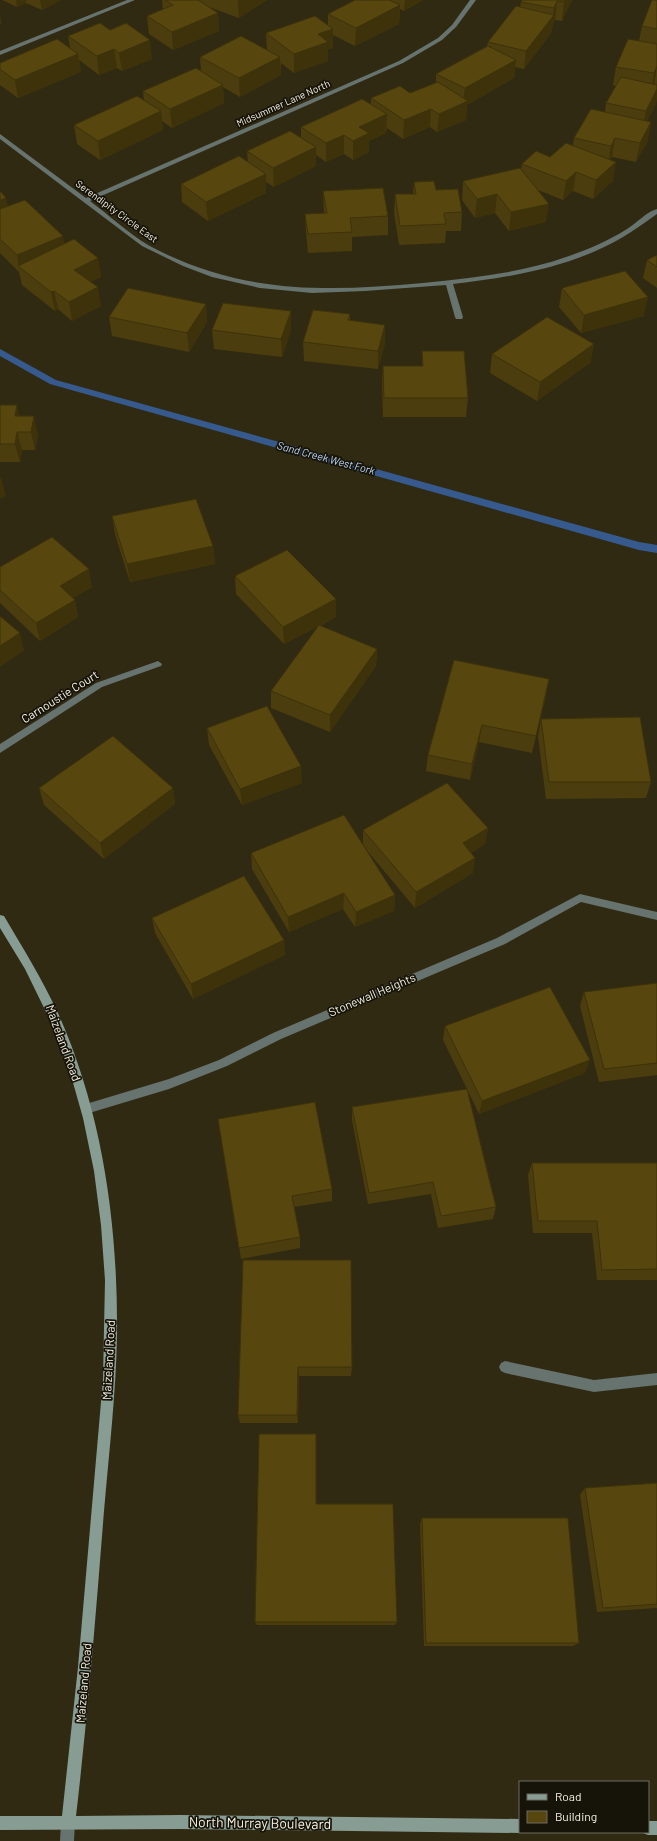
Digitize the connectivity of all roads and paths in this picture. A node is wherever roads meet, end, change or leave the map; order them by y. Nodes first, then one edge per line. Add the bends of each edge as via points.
1 (132, 0) edge
2 (473, 0) edge
3 (0, 53) edge
4 (0, 136) edge
5 (84, 201) junction
6 (657, 211) edge
7 (449, 283) junction
8 (459, 317) dead end
9 (158, 664) dead end
10 (0, 749) edge
11 (657, 916) edge
12 (0, 919) edge
13 (86, 1109) junction
14 (504, 1367) dead end
15 (657, 1379) edge
16 (68, 1822) junction
17 (0, 1823) edge
18 (519, 1826) edge
19 (67, 1841) edge

1 - 3 street
2 - 5 street, Midsummer Lane North via 454,26 440,39 401,62
4 - 5 street, Serendipity Circle East
5 - 7 street, Serendipity Circle East via 144,245 168,258 196,270 260,286 291,290 334,290
6 - 7 street, Serendipity Circle East via 641,224 582,254 521,272
7 - 8 street
9 - 10 street, Carnoustie Court via 99,685
11 - 13 street, Stonewall Heights via 580,898 501,941 277,1036 223,1063 169,1084
12 - 13 main road, Maizeland Road via 23,952 46,996 69,1050
13 - 16 main road, Maizeland Road via 100,1167 109,1246 111,1334 84,1690
14 - 15 street via 594,1386
16 - 17 main road, North Murray Boulevard
16 - 18 main road, North Murray Boulevard
16 - 19 street

